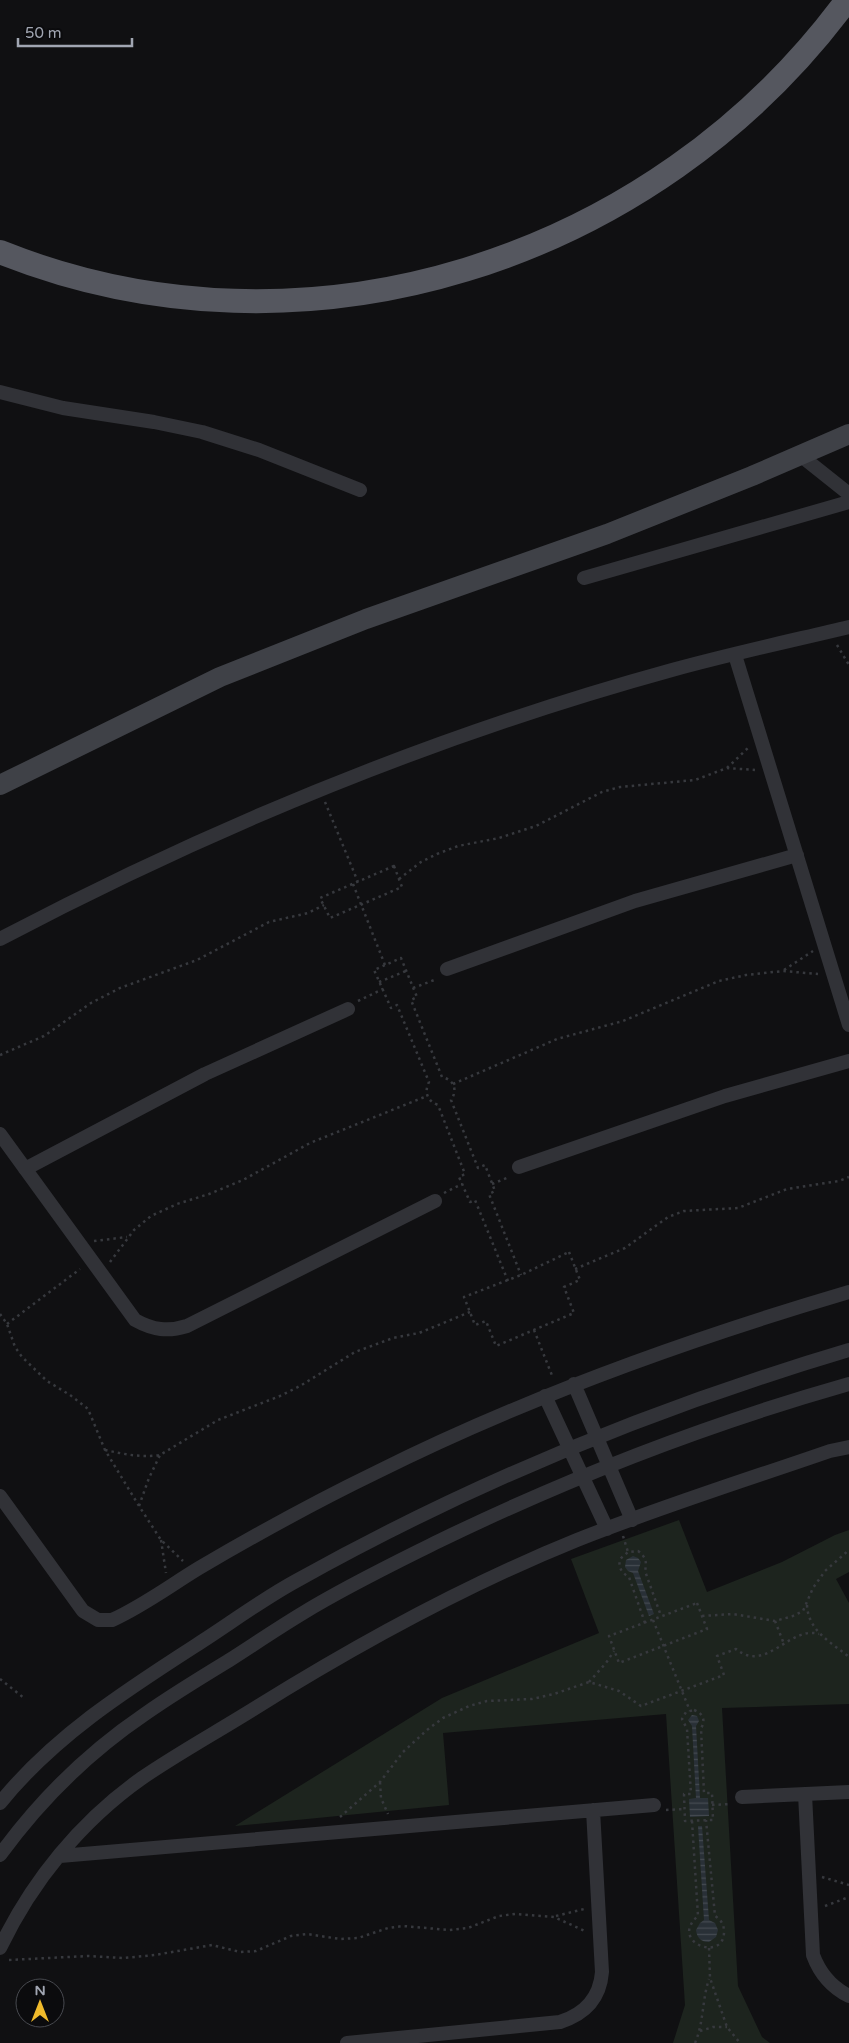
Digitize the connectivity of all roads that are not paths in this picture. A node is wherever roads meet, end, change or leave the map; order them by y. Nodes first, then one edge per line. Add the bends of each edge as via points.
1 (847, 0) edge
2 (0, 252) edge
3 (0, 392) edge
4 (849, 434) edge
5 (800, 455) junction
6 (360, 490) dead end
7 (849, 494) edge
8 (849, 502) edge
9 (584, 578) dead end
10 (849, 628) edge
11 (735, 655) junction
12 (0, 785) edge
13 (797, 855) junction
14 (0, 939) edge
15 (447, 969) dead end
16 (346, 1010) road end
17 (849, 1025) edge
18 (849, 1062) edge
19 (0, 1134) edge
20 (519, 1167) dead end
21 (26, 1169) junction
22 (435, 1202) dead end
23 (849, 1292) edge
24 (849, 1350) edge
25 (574, 1384) junction
26 (849, 1384) edge
27 (552, 1393) junction
28 (597, 1438) junction
29 (849, 1447) edge
30 (570, 1448) junction
31 (609, 1466) junction
32 (582, 1476) junction
33 (0, 1496) edge
34 (632, 1520) junction
35 (607, 1529) junction
36 (849, 1792) edge
37 (805, 1794) junction
38 (742, 1797) dead end
39 (0, 1803) edge
40 (654, 1805) dead end
41 (593, 1810) junction
42 (0, 1854) edge
43 (60, 1856) junction
44 (0, 1948) edge
45 (849, 1996) edge
46 (347, 2043) edge

1 - 2 highway via 779,82 688,159 580,225 460,273 358,294 289,301 245,301 128,289 56,272
3 - 6 street via 71,409 202,432 259,450
4 - 5 main road
5 - 7 street
5 - 12 main road via 607,534 366,619 220,677
8 - 9 street
10 - 11 street
11 - 13 street
11 - 14 street via 566,702 320,791 170,855
13 - 15 street via 635,901
13 - 17 street
16 - 21 street via 204,1074
18 - 20 street via 725,1096
19 - 21 street
21 - 22 street via 135,1320 153,1328 171,1330
23 - 25 street via 672,1347
24 - 28 street via 725,1389
25 - 27 street
25 - 28 street
26 - 31 street via 736,1419
27 - 30 street
27 - 33 street via 449,1438 311,1505 112,1620 92,1618 83,1611
28 - 30 street
28 - 31 street
29 - 34 street
30 - 32 street
30 - 39 street via 434,1509 293,1583 102,1707 51,1750
31 - 32 street
31 - 34 street
32 - 35 street
32 - 42 street via 474,1524 360,1581 304,1612 144,1715 91,1756 56,1789
34 - 35 street
35 - 43 street via 474,1586 378,1634 309,1674 143,1778 100,1812
36 - 37 street
37 - 38 street
37 - 45 street via 812,1944 817,1966 831,1984
40 - 41 street
41 - 43 street
41 - 46 street via 602,1972 596,1996 584,2010 560,2022
43 - 44 street via 29,1896

